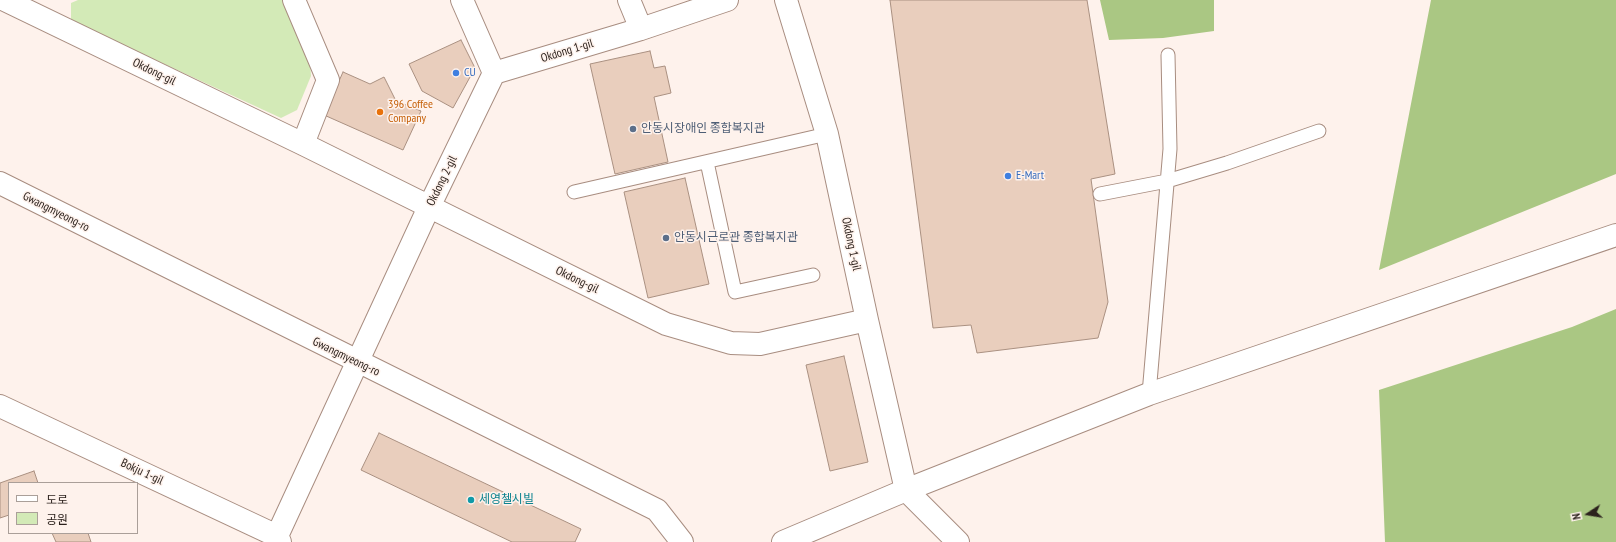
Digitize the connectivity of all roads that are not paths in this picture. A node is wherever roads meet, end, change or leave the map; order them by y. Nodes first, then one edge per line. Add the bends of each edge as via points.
1 (5, 0) edge
2 (48, 0) edge
3 (294, 0) edge
4 (462, 0) edge
5 (629, 0) edge
6 (727, 0) edge
7 (786, 0) edge
8 (26, 9) junction
9 (641, 29) junction
10 (1168, 55) dead end
11 (494, 73) junction
12 (1319, 131) dead end
13 (827, 134) junction
14 (303, 144) junction
15 (707, 162) junction
16 (1167, 181) junction
17 (0, 183) edge
18 (574, 192) dead end
19 (1100, 194) dead end
20 (429, 207) junction
21 (1616, 235) edge
22 (813, 275) dead end
23 (867, 320) junction
24 (357, 362) junction
25 (1149, 394) junction
26 (0, 406) edge
27 (906, 490) junction
28 (279, 539) edge
29 (682, 542) edge
30 (783, 542) edge
31 (958, 542) edge

1 - 8 street, Okdong-gil
2 - 8 street
3 - 14 street via 328,80
4 - 11 street
5 - 9 street
6 - 9 street, Okdong 1-gil
7 - 13 street, Okdong 1-gil
8 - 14 street, Okdong-gil
9 - 11 street, Okdong 1-gil
10 - 16 lane via 1170,149
11 - 20 street, Okdong 2-gil
12 - 16 lane
13 - 15 lane
13 - 23 street, Okdong 1-gil
14 - 20 street, Okdong-gil
15 - 18 lane
15 - 22 lane via 735,292
16 - 19 lane
16 - 25 lane
17 - 24 street, Gwangmyeong-ro
20 - 23 street, Okdong-gil via 666,324 731,343 760,344
20 - 24 street, Okdong 2-gil
21 - 25 street
23 - 27 street, Okdong 1-gil
24 - 28 street, Okdong 2-gil
24 - 29 street, Gwangmyeong-ro via 657,510
25 - 27 street
26 - 28 street, Bokju 1-gil
27 - 30 street
27 - 31 street

